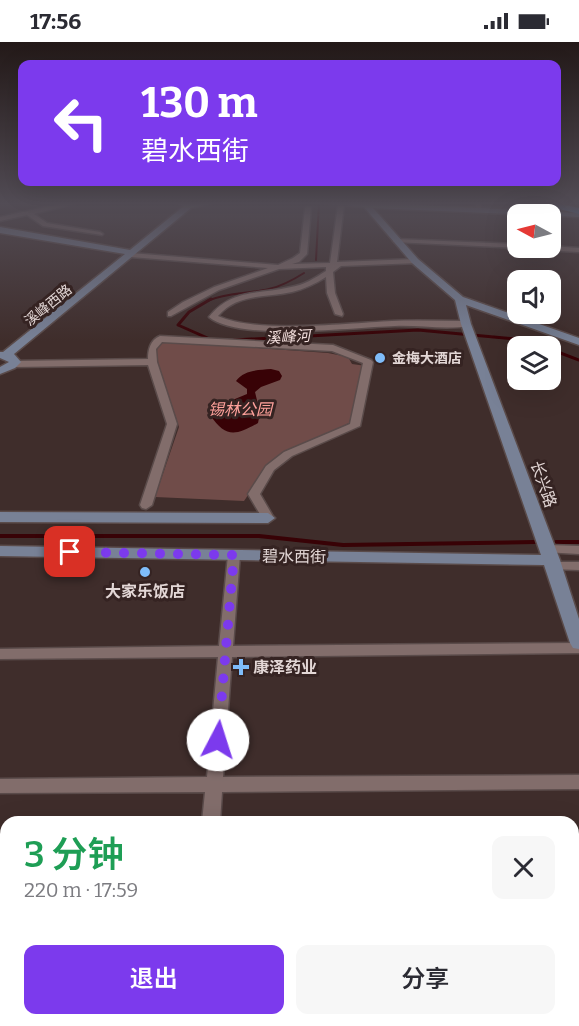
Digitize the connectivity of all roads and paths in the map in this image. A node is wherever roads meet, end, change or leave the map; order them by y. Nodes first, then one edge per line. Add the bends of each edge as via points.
1 (104, 249) edge
2 (138, 249) edge
3 (304, 249) edge
4 (333, 249) edge
5 (404, 249) edge
6 (561, 249) edge
7 (579, 250) edge
8 (133, 254) junction
9 (415, 261) junction
10 (280, 267) junction
11 (330, 267) junction
12 (460, 299) junction
13 (171, 314) dead end
14 (339, 314) dead end
15 (468, 330) junction
16 (579, 342) edge
17 (152, 362) junction
18 (5, 363) edge
19 (0, 381) edge
20 (146, 505) dead end
21 (0, 517) edge
22 (268, 518) joint
23 (579, 550) edge
24 (0, 551) edge
25 (234, 555) junction
26 (551, 558) junction
27 (579, 566) edge
28 (579, 643) edge
29 (579, 648) edge
30 (226, 652) junction
31 (0, 654) edge
32 (579, 782) edge
33 (214, 785) junction
34 (0, 786) edge
35 (211, 816) edge

1 - 8 street
2 - 8 street, 溪峰西路
3 - 10 street via 303,254
4 - 11 street
5 - 9 street
6 - 7 street
8 - 10 street
8 - 18 street, 溪峰西路
9 - 11 street
9 - 12 street
10 - 11 street
10 - 13 street via 231,281 190,299
11 - 14 street via 331,292
11 - 15 street via 302,287 232,299 213,318 235,326 293,328 399,323
12 - 15 street, 长兴路
12 - 16 street
15 - 26 street, 长兴路
17 - 18 street
17 - 20 street via 172,424
17 - 22 street via 152,348 160,339 333,348 368,362 355,426 288,454 270,468 254,494
18 - 19 street, 溪峰西路
21 - 22 street
23 - 26 street
24 - 25 street, 碧水西街
25 - 26 street, 碧水西街
25 - 30 street
26 - 27 street
26 - 28 street, 长兴路
29 - 30 street
30 - 31 street
30 - 33 street
32 - 33 street
33 - 34 street
33 - 35 street

